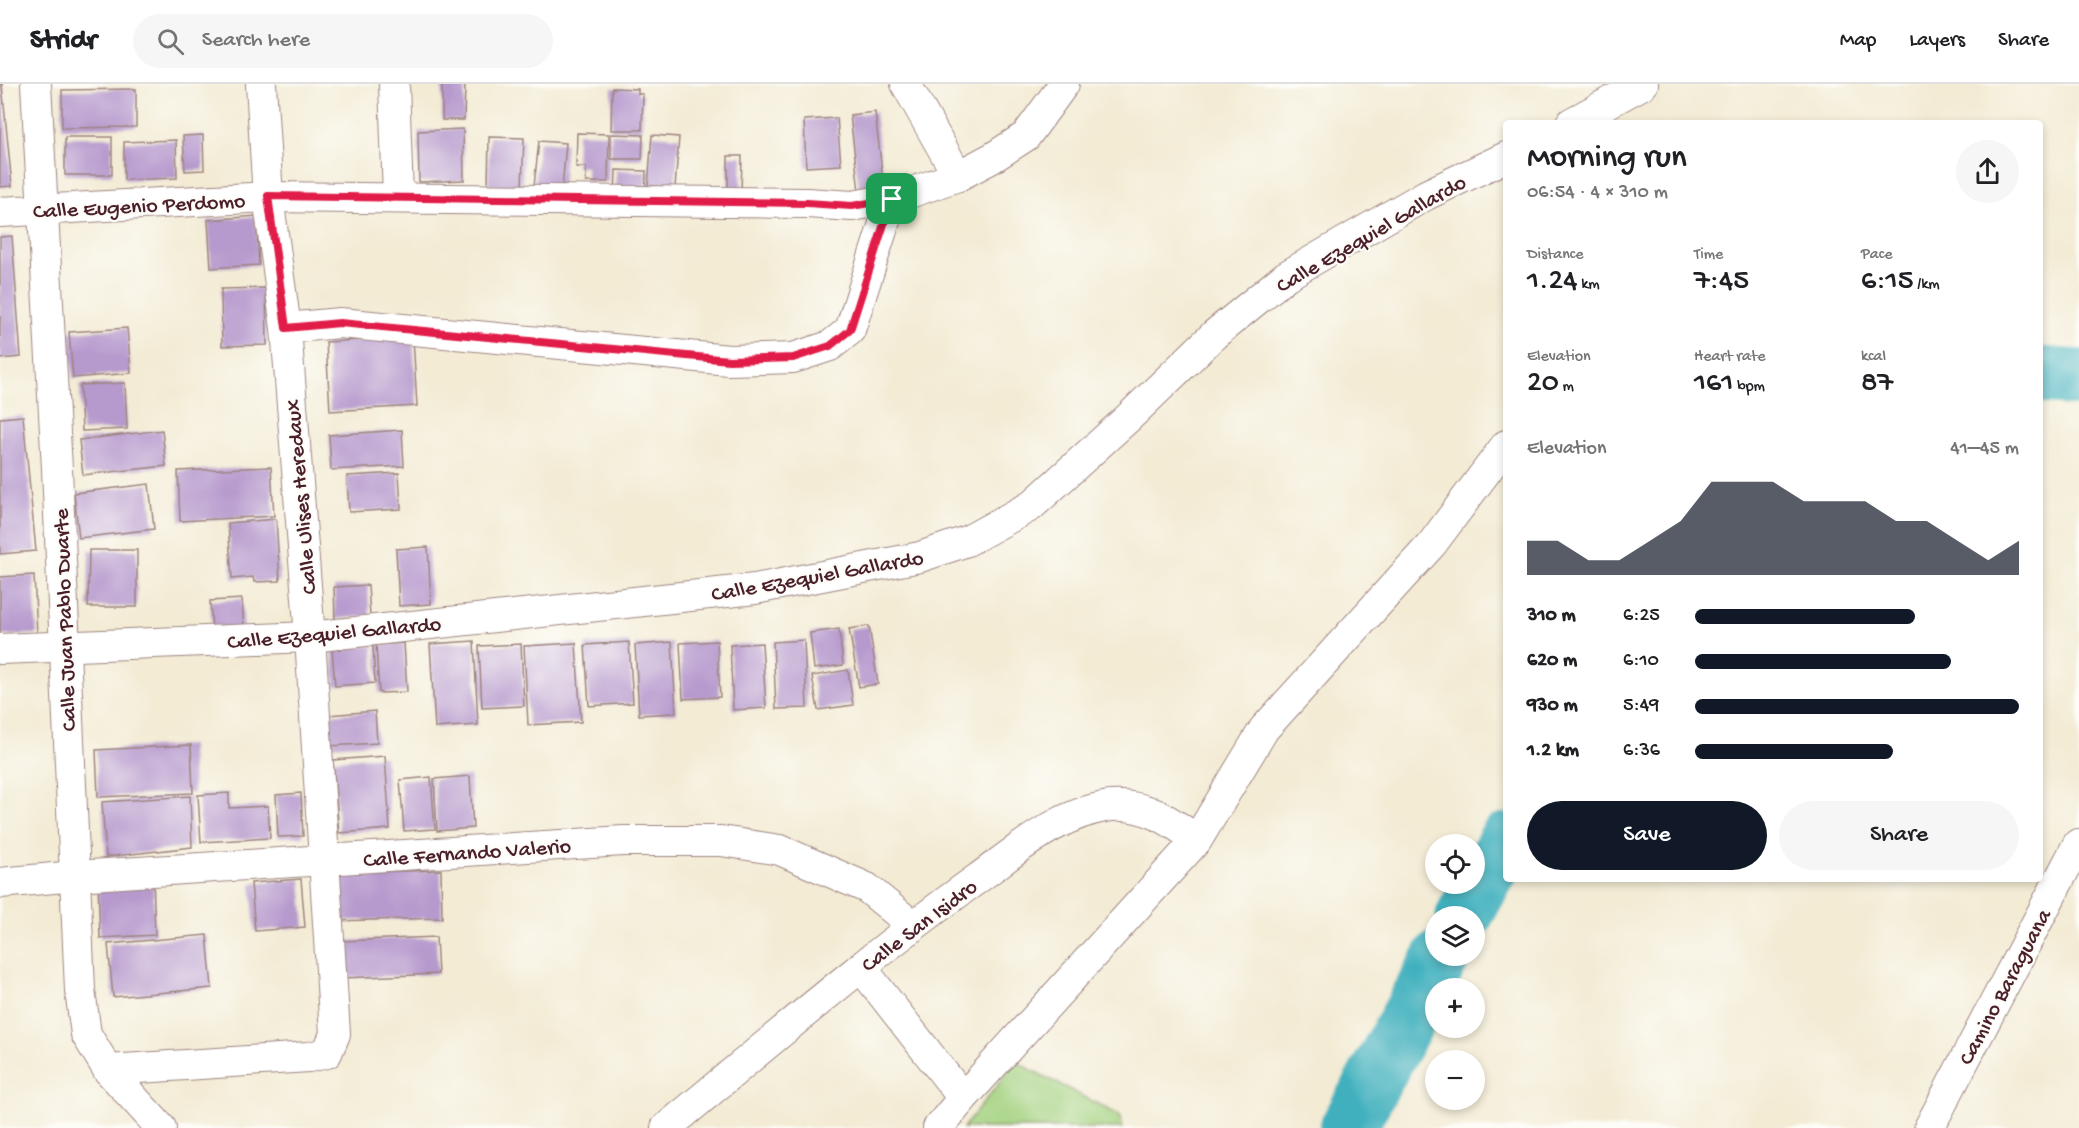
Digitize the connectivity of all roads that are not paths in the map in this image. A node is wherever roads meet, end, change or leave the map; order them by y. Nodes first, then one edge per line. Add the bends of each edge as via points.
1 (36, 84) edge
2 (261, 84) edge
3 (394, 84) edge
4 (906, 84) edge
5 (1065, 84) edge
6 (1643, 84) edge
7 (1577, 120) edge
8 (1503, 159) edge
9 (958, 176) junction
10 (268, 196) junction
11 (398, 197) junction
12 (892, 199) junction
13 (42, 209) junction
14 (0, 212) edge
15 (286, 328) junction
16 (1503, 449) edge
17 (310, 637) junction
18 (64, 646) junction
19 (0, 649) edge
20 (1197, 840) junction
21 (2078, 844) edge
22 (324, 861) junction
23 (75, 876) junction
24 (0, 883) edge
25 (912, 925) junction
26 (861, 967) junction
27 (108, 1070) junction
28 (963, 1098) junction
29 (161, 1128) edge
30 (666, 1128) edge
31 (938, 1128) edge
32 (1929, 1128) edge

1 - 13 street, Calle Juan Pablo Duarte
2 - 10 street, Calle Ulises Heredaux
3 - 11 street
4 - 9 street
5 - 9 street, Calle Eugenio Perdomo via 1026,136
6 - 7 street
8 - 17 street, Calle Ezequiel Gallardo via 1426,195 1287,276 1215,334 1031,506 967,541 920,557 755,589
9 - 12 street, Calle Eugenio Perdomo
10 - 11 street, Calle Eugenio Perdomo
10 - 13 street, Calle Eugenio Perdomo
10 - 15 street, Calle Ulises Heredaux
11 - 12 street, Calle Eugenio Perdomo via 852,206
12 - 15 street via 850,330 830,346 793,358 729,360 340,323
13 - 14 street, Calle Eugenio Perdomo
13 - 18 street, Calle Juan Pablo Duarte
15 - 17 street, Calle Ulises Heredaux
16 - 20 street via 1432,544 1264,729
17 - 18 street, Calle Ezequiel Gallardo
17 - 22 street, Calle Ulises Heredaux
18 - 19 street, Calle Ezequiel Gallardo
18 - 23 street, Calle Juan Pablo Duarte
20 - 25 street, Calle San Isidro via 1151,811 1127,805 1076,816 1047,830
20 - 28 street
21 - 32 street, Camino Baraguana
22 - 23 street, Calle Fernando Valerio
22 - 25 street, Calle Fernando Valerio via 624,841 721,841 780,850 867,888
22 - 27 street, Calle Ulises Heredaux via 335,1034 327,1053
23 - 24 street, Calle Fernando Valerio
23 - 27 street, Calle Juan Pablo Duarte via 86,1034
25 - 26 street, Calle San Isidro
26 - 28 street
26 - 30 street, Calle San Isidro
27 - 29 street, Calle Juan Pablo Duarte
28 - 31 street

